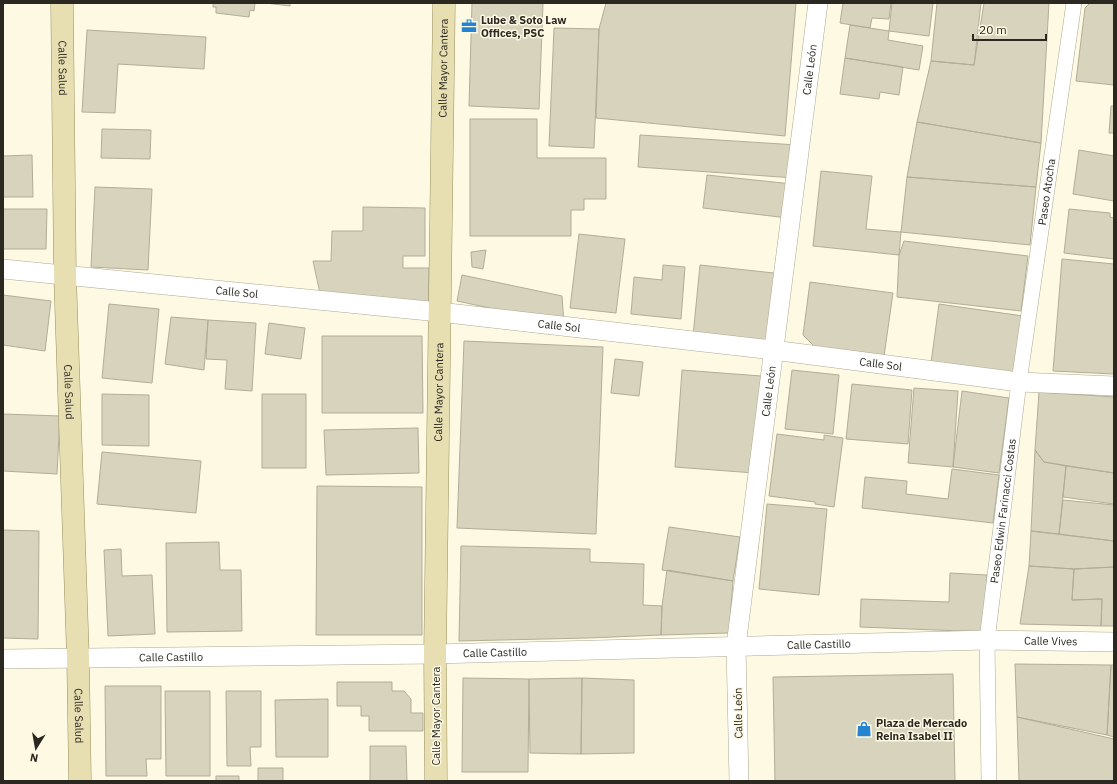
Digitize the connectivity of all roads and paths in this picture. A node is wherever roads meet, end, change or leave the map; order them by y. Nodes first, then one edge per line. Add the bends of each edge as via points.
1 (62, 3) edge
2 (444, 3) edge
3 (818, 3) edge
4 (1074, 3) edge
5 (3, 269) edge
6 (65, 275) junction
7 (439, 312) junction
8 (773, 350) junction
9 (1019, 382) junction
10 (1114, 386) edge
11 (987, 640) junction
12 (1114, 642) edge
13 (736, 646) junction
14 (435, 654) junction
15 (78, 658) junction
16 (3, 659) edge
17 (80, 781) edge
18 (436, 781) edge
19 (740, 781) edge
20 (989, 781) edge

1 - 6 main road, Calle Salud
2 - 7 main road, Calle Mayor Cantera
3 - 8 street, Calle León
4 - 9 street, Paseo Atocha
5 - 6 street, Calle Sol
6 - 7 street, Calle Sol
6 - 15 main road, Calle Salud
7 - 8 street, Calle Sol
7 - 14 main road, Calle Mayor Cantera
8 - 9 street, Calle Sol
8 - 13 street, Calle León
9 - 10 street, Calle Sol
9 - 11 street, Paseo Edwin Farinacci Costas
11 - 12 street, Calle Vives
11 - 13 street, Calle Castillo
11 - 20 street, Paseo Edwin Farinacci Costas
13 - 14 street, Calle Castillo
13 - 19 street, Calle León
14 - 15 street, Calle Castillo
14 - 18 main road, Calle Mayor Cantera
15 - 16 street, Calle Castillo
15 - 17 main road, Calle Salud

